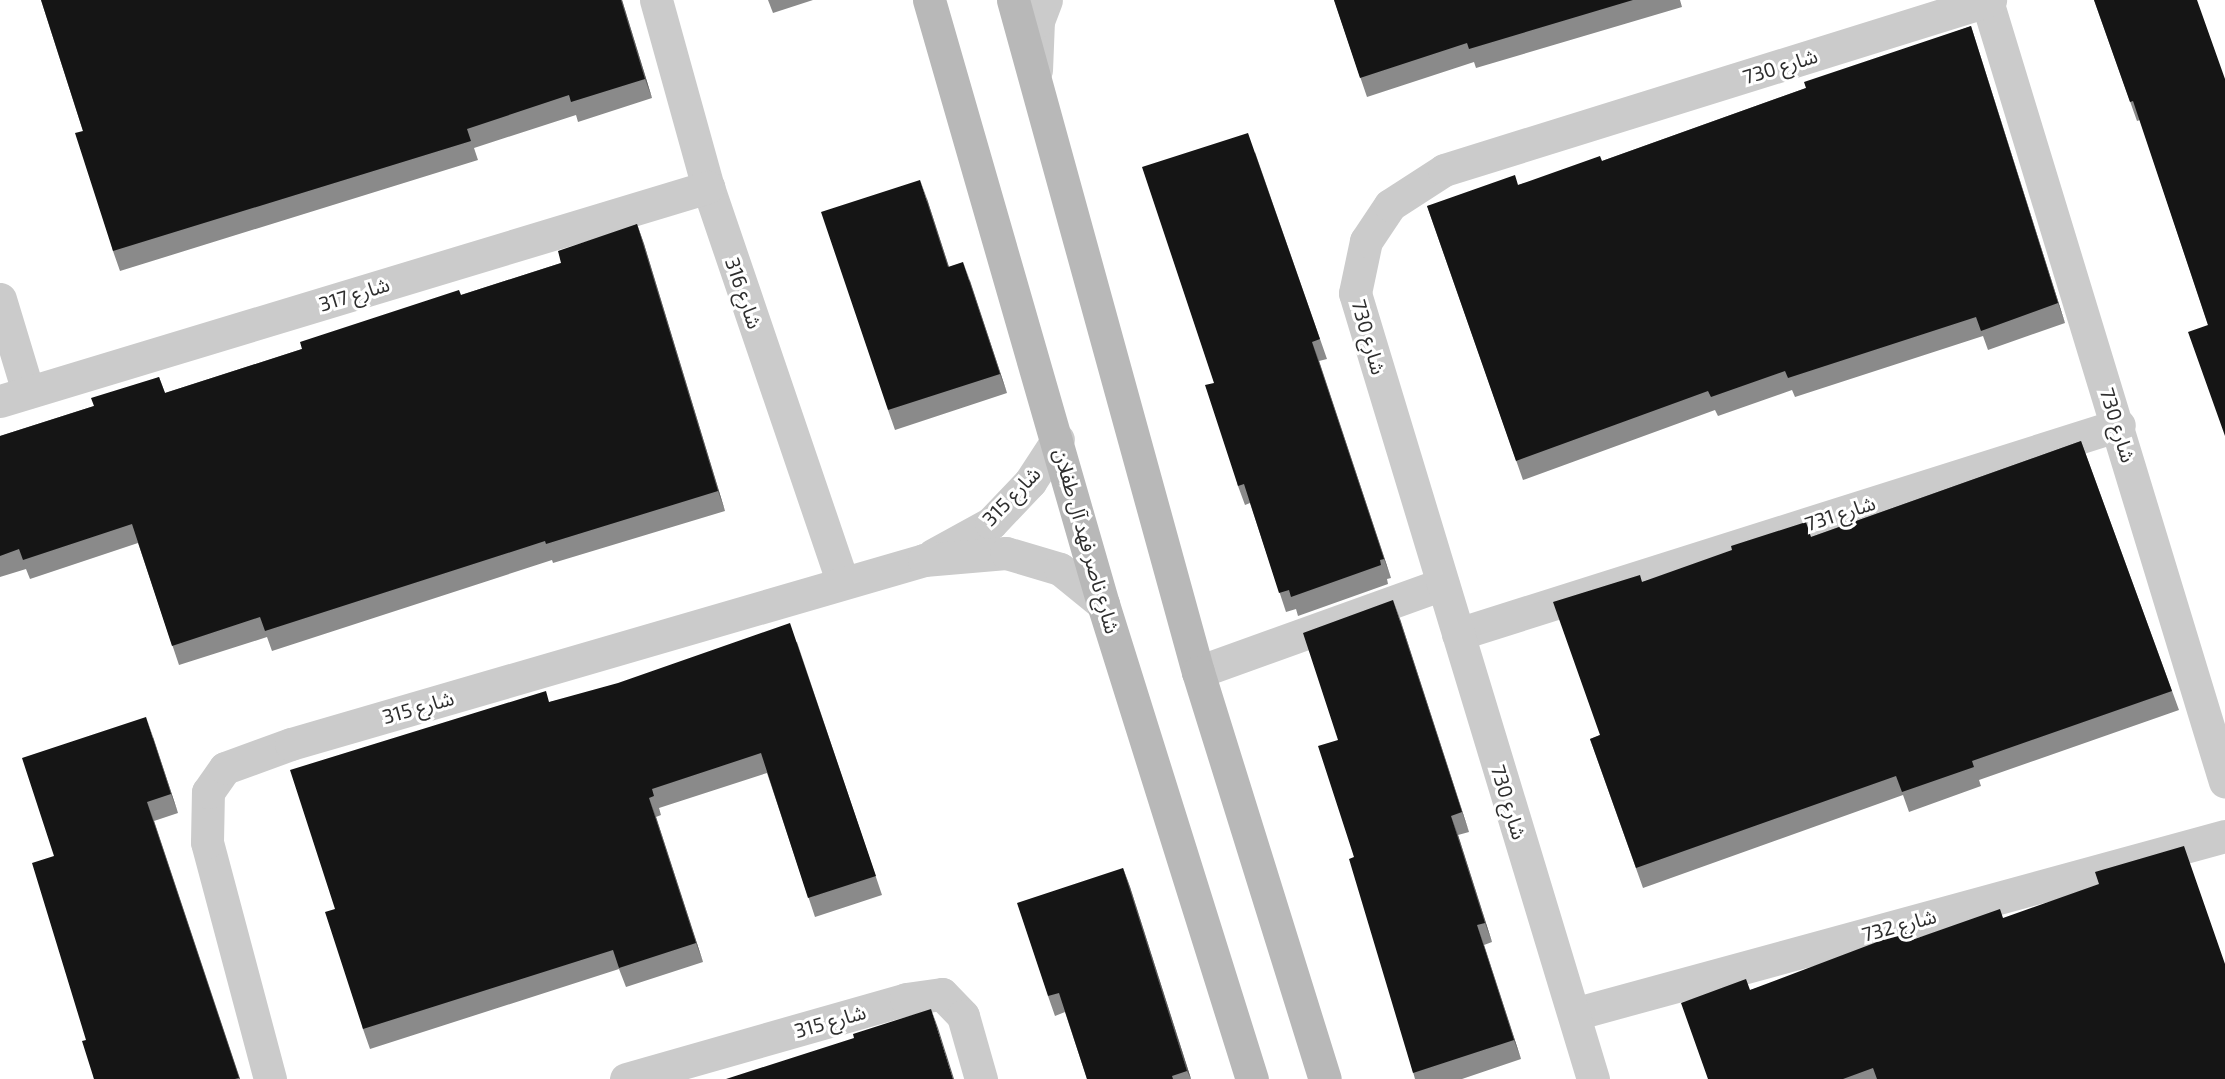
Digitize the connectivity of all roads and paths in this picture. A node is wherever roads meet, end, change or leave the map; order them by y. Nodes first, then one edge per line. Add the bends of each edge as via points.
1 (656, 0) edge
2 (929, 0) edge
3 (1013, 0) edge
4 (1046, 0) edge
5 (1989, 1) edge
6 (1036, 75) junction
7 (708, 187) junction
8 (0, 299) edge
9 (14, 397) edge
10 (2119, 425) junction
11 (1058, 439) junction
12 (924, 560) junction
13 (843, 583) junction
14 (1443, 584) junction
15 (1103, 604) junction
16 (1458, 634) junction
17 (1198, 672) junction
18 (2225, 782) edge
19 (2225, 836) edge
20 (1574, 1014) junction
21 (270, 1079) edge
22 (626, 1079) edge
23 (981, 1079) edge
24 (1252, 1079) edge
25 (1325, 1079) edge
26 (1593, 1079) edge

1 - 7 street, شارع 316
2 - 11 street, شارع ناصر فهد آل طفلان
3 - 6 street
4 - 6 street via 1038,21
5 - 10 street, شارع 730
5 - 14 street, شارع 730 via 1444,170 1390,205 1366,241 1355,293
6 - 17 street
7 - 9 street, شارع 317
7 - 13 street, شارع 316
8 - 9 street
10 - 16 street, شارع 731
10 - 18 street, شارع 730
11 - 12 street, شارع 315 via 1030,482 991,523
11 - 15 street, شارع ناصر فهد آل طفلان
12 - 13 street, شارع 315
12 - 15 street, شارع 315 via 1006,553 1060,569
13 - 21 street, شارع 315 via 291,744 225,768 208,792 207,843
14 - 16 street, شارع 730
14 - 17 street
15 - 24 street, شارع ناصر فهد آل طفلان
16 - 20 street, شارع 730
17 - 25 street
19 - 20 street, شارع 732
20 - 26 street, شارع 730
22 - 23 street, شارع 315 via 906,999 942,994 963,1016

